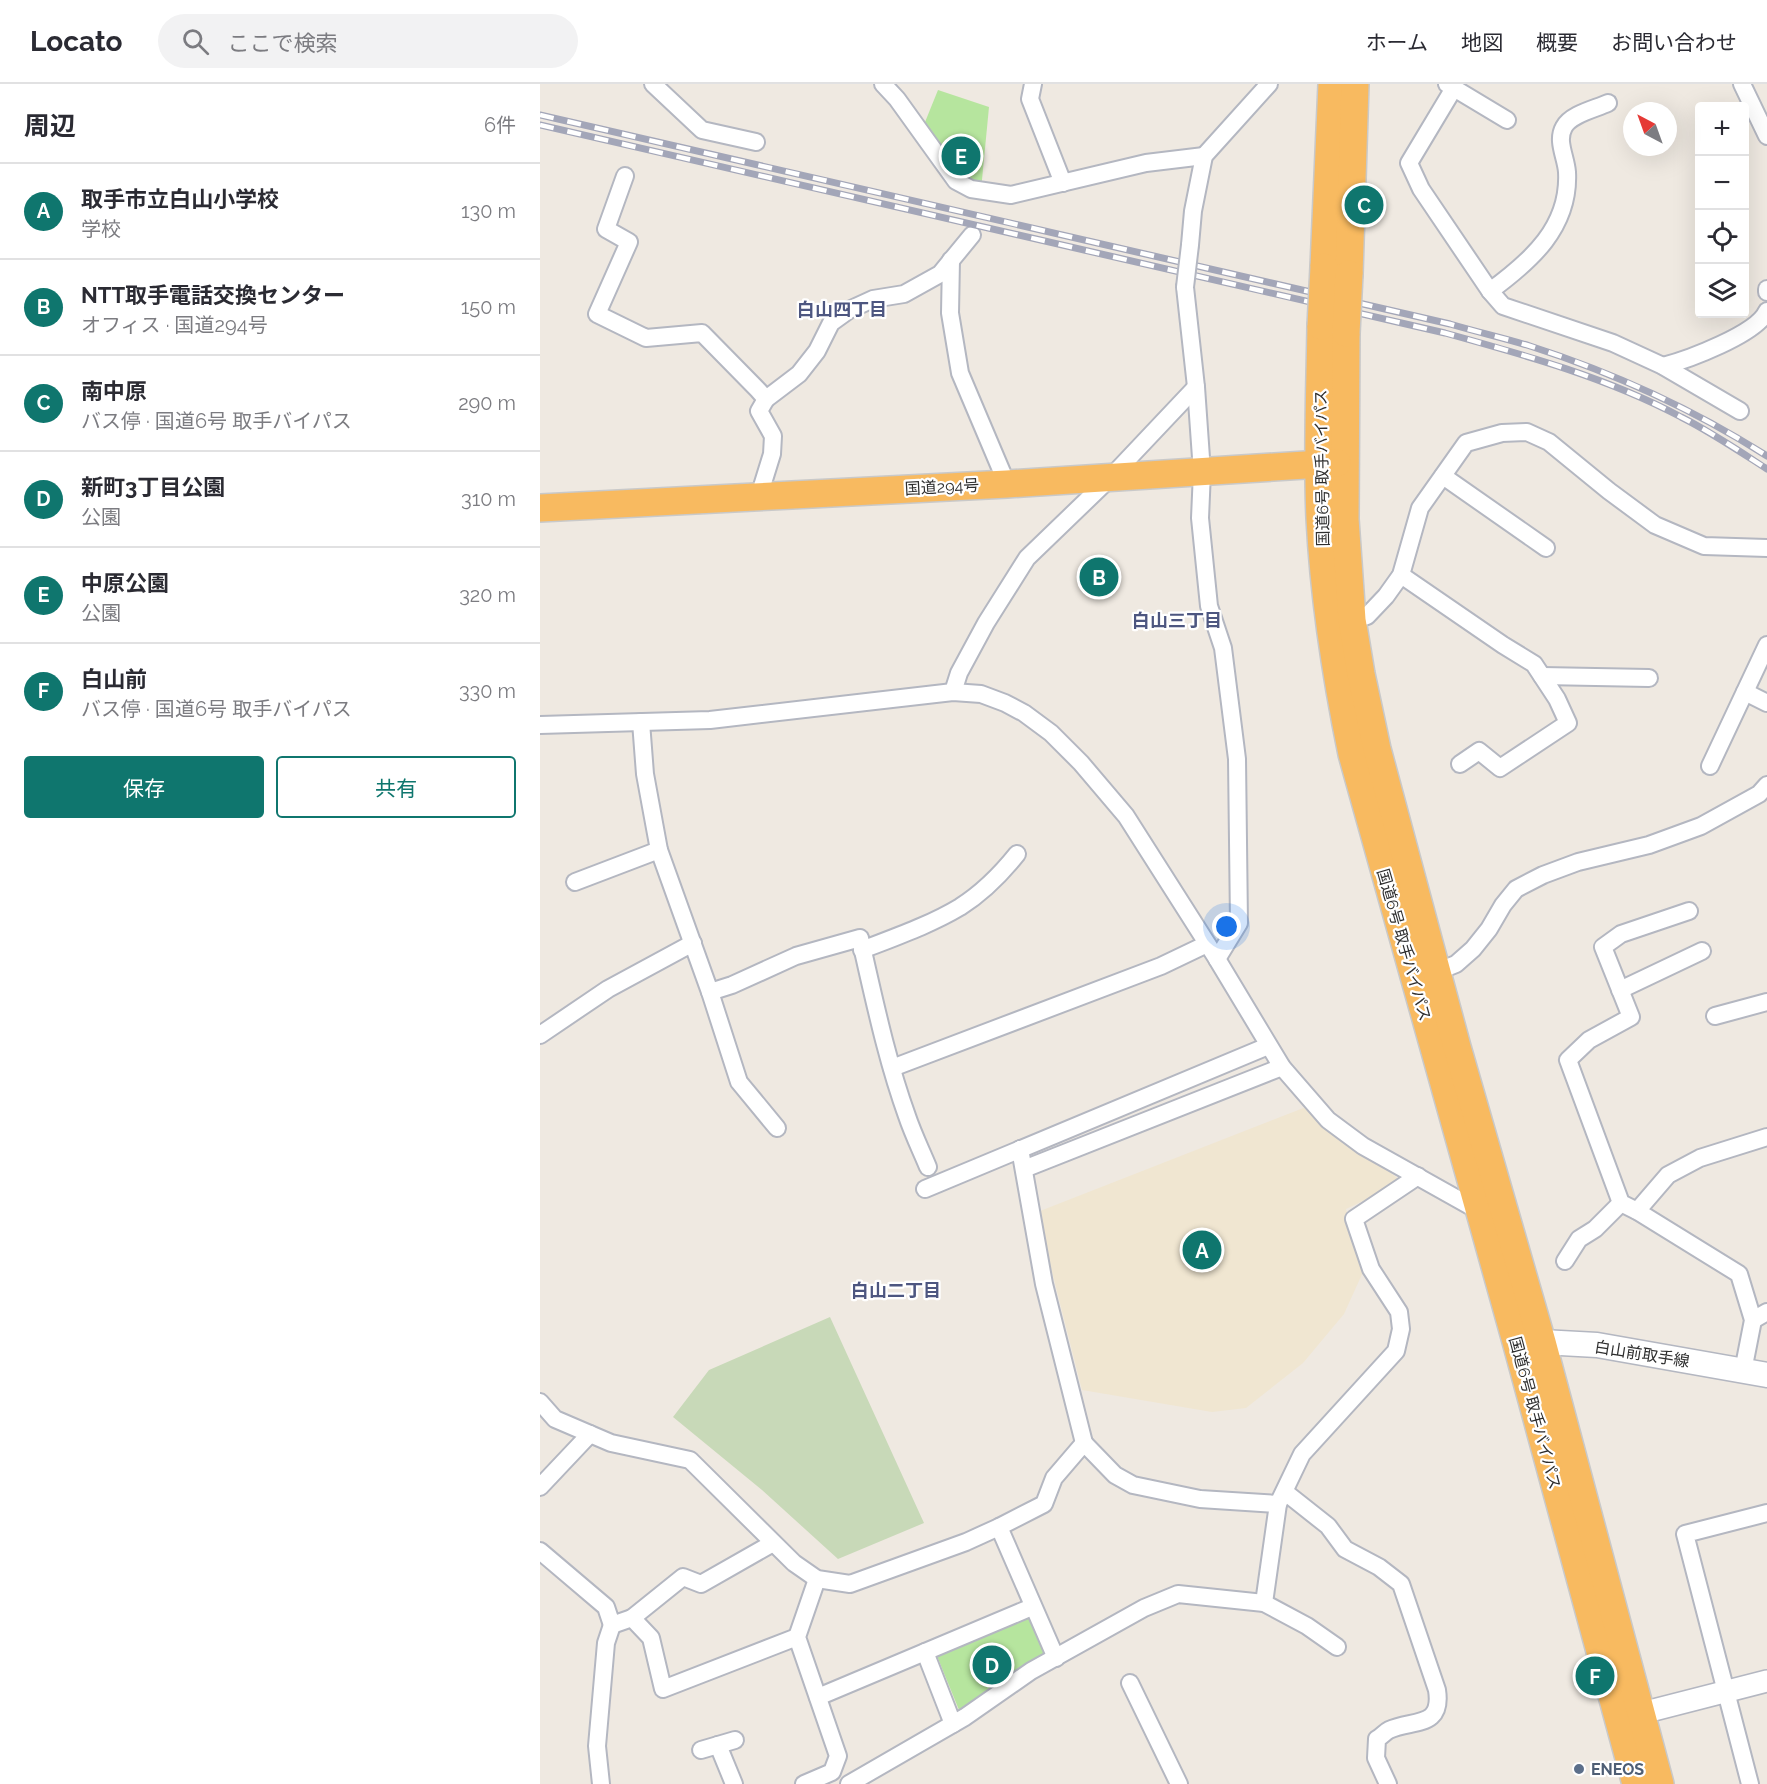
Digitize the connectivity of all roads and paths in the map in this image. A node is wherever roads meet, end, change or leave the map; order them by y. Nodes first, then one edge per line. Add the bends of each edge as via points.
1 (883, 84) edge
2 (1034, 84) edge
3 (1269, 84) edge
4 (1332, 84) edge
5 (1355, 84) edge
6 (1742, 84) edge
7 (649, 86) edge
8 (1451, 86) edge
9 (1608, 103) dead end
10 (1507, 120) dead end
11 (1767, 136) edge
12 (756, 142) dead end
13 (1204, 156) junction
14 (625, 176) dead end
15 (1063, 183) junction
16 (972, 235) dead end
17 (951, 261) junction
18 (1336, 271) junction
19 (1490, 291) junction
20 (1767, 311) edge
21 (1663, 366) junction
22 (1196, 387) junction
23 (766, 399) junction
24 (1740, 411) dead end
25 (1332, 464) junction
26 (1202, 472) junction
27 (1443, 476) junction
28 (1110, 478) junction
29 (1007, 484) junction
30 (759, 496) junction
31 (540, 508) edge
32 (1546, 548) dead end
33 (1767, 548) edge
34 (1401, 575) junction
35 (1353, 620) junction
36 (1767, 645) edge
37 (1542, 676) junction
38 (1649, 678) dead end
39 (953, 692) junction
40 (1745, 692) junction
41 (1767, 703) edge
42 (641, 722) junction
43 (540, 725) edge
44 (1460, 764) dead end
45 (1710, 766) dead end
46 (1767, 785) edge
47 (659, 850) junction
48 (1017, 854) dead end
49 (575, 882) dead end
50 (1689, 911) dead end
51 (693, 943) junction
52 (1207, 944) junction
53 (862, 950) junction
54 (1702, 951) dead end
55 (1217, 959) junction
56 (1436, 972) junction
57 (1620, 990) junction
58 (710, 992) junction
59 (1767, 1002) edge
60 (1715, 1016) dead end
61 (540, 1035) edge
62 (1268, 1046) junction
63 (1282, 1067) junction
64 (892, 1068) junction
65 (777, 1128) dead end
66 (1767, 1137) edge
67 (1020, 1149) junction
68 (928, 1167) dead end
69 (1024, 1169) junction
70 (1418, 1176) junction
71 (926, 1189) dead end
72 (1621, 1203) junction
73 (1479, 1211) junction
74 (1637, 1211) junction
75 (1565, 1261) dead end
76 (1760, 1316) edge
77 (1529, 1344) junction
78 (1743, 1371) junction
79 (1767, 1375) edge
80 (540, 1402) edge
81 (590, 1434) junction
82 (1084, 1443) junction
83 (540, 1487) edge
84 (1281, 1498) junction
85 (1767, 1513) edge
86 (999, 1527) junction
87 (773, 1543) junction
88 (540, 1551) edge
89 (816, 1579) junction
90 (1264, 1603) junction
91 (1032, 1607) junction
92 (632, 1618) junction
93 (612, 1625) junction
94 (798, 1637) junction
95 (1337, 1647) dead end
96 (926, 1652) junction
97 (1056, 1658) junction
98 (1767, 1681) edge
99 (1130, 1683) dead end
100 (1725, 1692) junction
101 (818, 1698) junction
102 (1642, 1713) junction
103 (953, 1724) junction
104 (735, 1740) dead end
105 (718, 1745) junction
106 (701, 1750) dead end
107 (835, 1778) edge
108 (601, 1784) edge
109 (734, 1784) edge
110 (804, 1784) edge
111 (849, 1784) edge
112 (1179, 1784) edge
113 (1388, 1784) edge
114 (1636, 1784) edge
115 (1660, 1784) edge
116 (1750, 1784) edge

1 - 15 street via 956,181 971,189 1011,195
2 - 15 street via 1030,99
3 - 13 street
4 - 18 highway, 国道6号 取手バイパス
5 - 18 highway, 国道6号 取手バイパス
6 - 11 street
7 - 12 street via 702,130
8 - 10 street
8 - 19 street via 1409,163 1420,189
9 - 19 street via 1564,125 1560,137 1567,190 1562,211 1549,236 1522,267
13 - 15 street via 1146,163
13 - 22 street, bridge via 1185,286
14 - 23 street via 606,229 629,242 597,314 646,338 702,333
16 - 17 street
17 - 23 street via 940,274 904,294 873,299 831,323 818,351 799,374
17 - 29 street via 950,313 960,373
18 - 25 highway, 国道6号 取手バイパス, bridge
19 - 21 street via 1503,306 1613,343
20 - 21 street via 1746,330 1711,349
21 - 24 street
22 - 26 street
22 - 28 street
23 - 30 street via 759,411 773,436 773,445
25 - 26 highway, 国道294号
25 - 35 highway, 国道6号 取手バイパス via 1345,519
25 - 73 highway, 国道6号 取手バイパス via 1320,519 1337,681 1352,754
26 - 28 highway, 国道294号
26 - 55 street via 1200,518 1209,606 1223,648 1237,759 1239,923
27 - 32 street
27 - 33 street via 1466,443 1502,433 1527,432 1549,441 1655,525 1704,546
27 - 34 street via 1420,508
28 - 29 highway, 国道294号
28 - 39 street via 1027,558 986,623
29 - 30 highway, 国道294号
30 - 31 highway, 国道294号
34 - 35 street via 1367,616
34 - 37 street via 1534,664
35 - 56 highway, 国道6号 取手バイパス via 1377,749
36 - 40 street
37 - 38 street
37 - 44 street via 1568,723 1500,768 1479,751
39 - 42 street via 710,720
39 - 52 street via 981,694 1005,703 1051,733 1126,816
40 - 41 street
40 - 45 street
42 - 43 street
42 - 47 street via 645,774
46 - 56 street via 1759,794 1701,826 1649,845 1578,862 1516,890 1473,949 1456,964
47 - 49 street
47 - 51 street
48 - 53 street via 1001,873 959,907
50 - 57 street via 1621,934 1603,947
51 - 58 street
51 - 61 street via 608,989
52 - 55 street
52 - 64 street via 1161,966
53 - 58 street via 860,938 796,956
53 - 64 street
54 - 57 street
55 - 62 street
56 - 77 highway, 国道6号 取手バイパス
57 - 72 street via 1631,1017 1589,1040 1568,1060
58 - 65 street via 739,1082
59 - 60 street
62 - 63 street
62 - 67 street
63 - 69 street
63 - 70 street via 1328,1120 1363,1146
64 - 68 street
66 - 74 street via 1700,1158 1668,1175
67 - 69 street
67 - 71 street
69 - 82 street via 1044,1284
70 - 73 street
70 - 84 street via 1354,1219 1371,1269 1399,1312 1401,1329 1396,1351 1302,1454
72 - 74 street
72 - 75 street via 1579,1239
73 - 77 highway, 国道6号 取手バイパス
74 - 76 street via 1739,1274
76 - 78 street
77 - 78 main road, 白山前取手線 via 1597,1346
77 - 102 highway, 国道6号 取手バイパス
77 - 114 highway, 国道6号 取手バイパス
78 - 79 main road, 白山前取手線
80 - 81 street via 555,1419
81 - 83 street
81 - 87 street via 611,1443 690,1460
82 - 84 street via 1115,1475 1133,1485 1200,1499
82 - 86 street via 1054,1478 1044,1504
84 - 90 street
84 - 113 street via 1328,1526 1345,1549 1401,1584 1438,1702 1426,1721 1388,1730 1377,1739 1376,1758
85 - 100 street via 1684,1534
86 - 89 street via 850,1584
86 - 91 street
87 - 89 street
87 - 92 street via 701,1584 683,1577
88 - 93 street via 606,1608
89 - 94 street
90 - 95 street
90 - 97 street via 1178,1594 1144,1608
91 - 96 street
91 - 97 street
92 - 93 street
92 - 94 street via 651,1638 663,1689
93 - 108 street via 606,1643 597,1746
94 - 101 street
96 - 101 street
96 - 103 street
97 - 103 street
98 - 100 street
99 - 112 street
100 - 102 street
100 - 116 street
101 - 107 street via 838,1756
102 - 115 highway, 国道6号 取手バイパス
103 - 111 street
104 - 105 street
105 - 106 street
105 - 109 street
107 - 110 street

